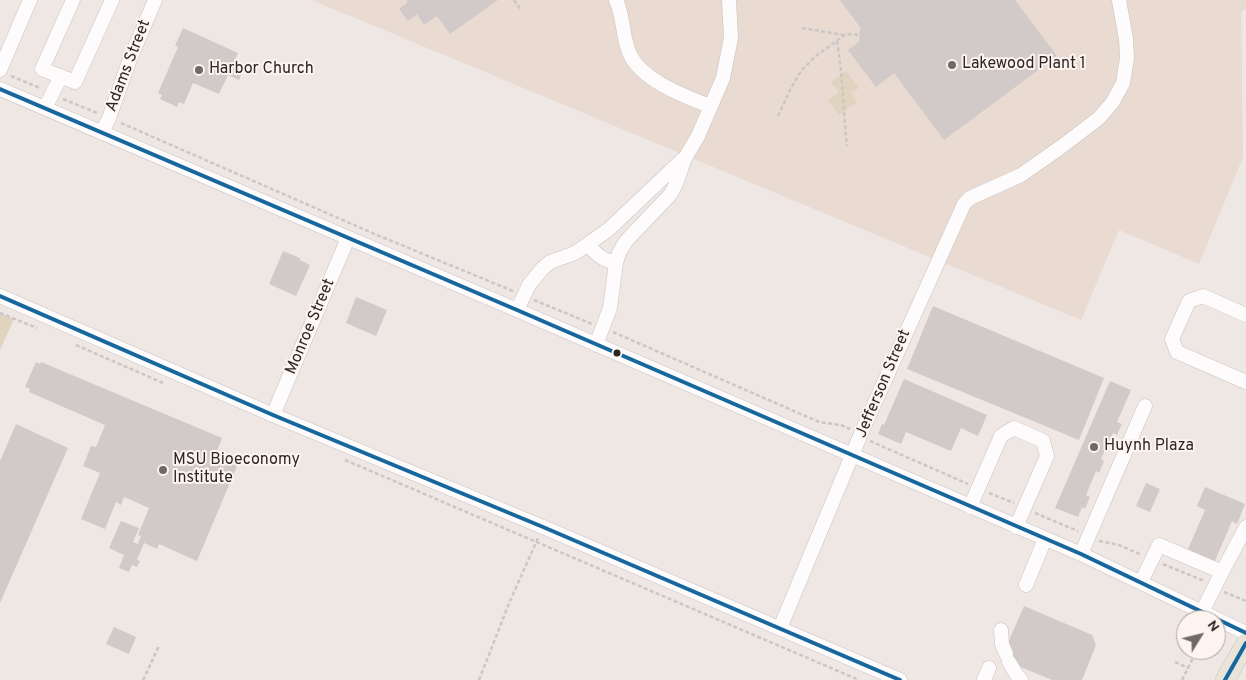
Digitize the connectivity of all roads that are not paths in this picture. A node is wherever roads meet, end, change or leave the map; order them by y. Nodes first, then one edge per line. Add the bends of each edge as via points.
1 (30, 0) edge
2 (73, 0) edge
3 (112, 0) edge
4 (155, 0) edge
5 (616, 0) edge
6 (729, 0) edge
7 (1119, 0) edge
8 (4, 73) edge
9 (60, 76) junction
10 (0, 89) edge
11 (710, 106) junction
12 (45, 108) junction
13 (102, 133) junction
14 (685, 158) junction
15 (348, 238) junction
16 (588, 244) junction
17 (616, 263) junction
18 (0, 296) edge
19 (516, 310) junction
20 (1246, 315) edge
21 (596, 345) junction
22 (1246, 382) edge
23 (1145, 406) dead end
24 (273, 415) junction
25 (853, 456) junction
26 (970, 507) junction
27 (1016, 527) junction
28 (1246, 527) edge
29 (1045, 539) junction
30 (1081, 554) junction
31 (1222, 572) junction
32 (1141, 582) junction
33 (1026, 585) dead end
34 (1198, 610) edge
35 (1203, 610) edge
36 (1226, 623) edge
37 (780, 628) junction
38 (1001, 630) dead end
39 (1246, 633) edge
40 (1246, 643) edge
41 (900, 680) edge
42 (1021, 680) edge
43 (1225, 680) edge

1 - 8 street
2 - 9 street via 42,69
3 - 9 street via 75,82
4 - 13 street, Adams Street
5 - 11 street via 629,52 642,72
6 - 11 street via 731,38 728,56 723,78
7 - 25 street, Jefferson Street via 1127,58 1123,83 1112,103 1099,118 1021,175 970,198 964,204
9 - 12 street
10 - 12 street
11 - 14 street
12 - 13 street
13 - 15 street
14 - 16 street via 608,230
14 - 17 street via 670,195 626,241
15 - 19 street
15 - 24 street, Monroe Street
16 - 17 street via 602,258
16 - 19 street via 542,269
17 - 21 street via 610,308
18 - 24 street
19 - 21 street
20 - 22 street via 1203,296 1189,301 1172,339 1177,352
21 - 25 street
23 - 30 street
24 - 37 street
25 - 26 street
25 - 37 street, Jefferson Street
26 - 27 street
26 - 27 street via 1001,436 1014,428 1044,441 1047,456
27 - 29 street
28 - 31 street
29 - 30 street
29 - 33 street
30 - 32 street
31 - 32 street via 1159,546
31 - 35 street
32 - 34 street
36 - 39 street
37 - 41 street
38 - 42 street via 1007,658
40 - 43 main road

